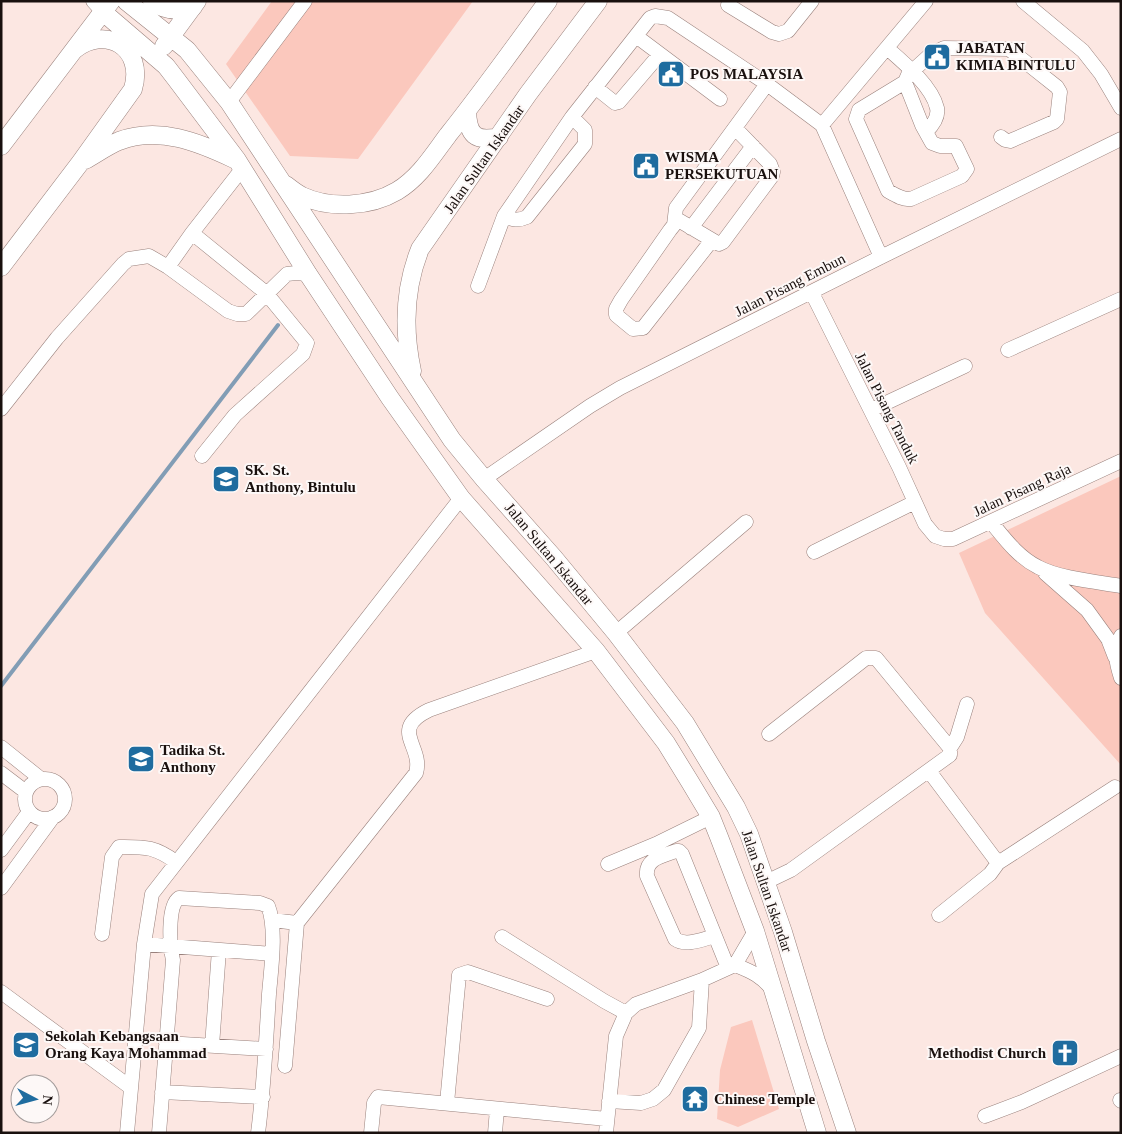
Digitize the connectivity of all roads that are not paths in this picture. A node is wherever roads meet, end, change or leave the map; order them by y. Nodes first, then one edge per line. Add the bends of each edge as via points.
1 (126, 1) edge
2 (152, 1) edge
3 (305, 1) edge
4 (548, 1) edge
5 (598, 1) edge
6 (812, 1) edge
7 (926, 1) edge
8 (1023, 1) edge
9 (195, 4) edge
10 (102, 5) edge
11 (728, 5) dead end
12 (636, 36) junction
13 (171, 38) junction
14 (887, 48) junction
15 (74, 50) junction
16 (660, 54) junction
17 (156, 57) junction
18 (913, 70) junction
19 (905, 82) junction
20 (768, 84) junction
21 (595, 87) junction
22 (132, 89) junction
23 (720, 99) dead end
24 (229, 102) junction
25 (1121, 108) edge
26 (467, 111) junction
27 (572, 118) junction
28 (822, 124) junction
29 (735, 128) junction
30 (926, 132) junction
31 (499, 137) junction
32 (1001, 137) dead end
33 (1120, 142) edge
34 (1, 146) edge
35 (754, 146) junction
36 (80, 162) junction
37 (239, 164) junction
38 (279, 180) junction
39 (504, 216) junction
40 (675, 218) junction
41 (691, 228) junction
42 (192, 232) junction
43 (712, 240) junction
44 (881, 257) junction
45 (1, 267) edge
46 (168, 267) junction
47 (308, 274) junction
48 (478, 286) dead end
49 (266, 293) junction
50 (812, 293) junction
51 (1121, 299) edge
52 (1008, 350) dead end
53 (965, 366) dead end
54 (415, 384) junction
55 (1, 409) edge
56 (870, 410) junction
57 (202, 456) dead end
58 (1121, 461) edge
59 (484, 479) junction
60 (461, 498) junction
61 (915, 502) junction
62 (746, 522) dead end
63 (991, 522) junction
64 (935, 536) joint
65 (814, 552) dead end
66 (1039, 568) junction
67 (1121, 586) edge
68 (616, 633) junction
69 (1121, 636) edge
70 (596, 650) junction
71 (1115, 657) junction
72 (1121, 678) edge
73 (967, 704) dead end
74 (769, 734) dead end
75 (1, 747) edge
76 (950, 748) junction
77 (929, 771) junction
78 (1, 773) edge
79 (41, 779) junction
80 (1115, 787) dead end
81 (26, 792) junction
82 (29, 812) junction
83 (52, 817) junction
84 (711, 818) junction
85 (688, 829) junction
86 (1, 850) edge
87 (679, 851) junction
88 (176, 862) junction
89 (998, 863) junction
90 (608, 864) dead end
91 (766, 882) junction
92 (1, 888) edge
93 (939, 915) dead end
94 (272, 920) junction
95 (297, 923) junction
96 (755, 931) junction
97 (102, 934) dead end
98 (715, 936) junction
99 (502, 937) dead end
100 (144, 944) junction
101 (170, 946) junction
102 (219, 950) junction
103 (272, 954) junction
104 (732, 967) junction
105 (702, 980) junction
106 (1, 992) edge
107 (775, 993) junction
108 (547, 999) dead end
109 (626, 1012) junction
110 (166, 1043) junction
111 (212, 1046) junction
112 (266, 1049) junction
113 (1121, 1056) edge
114 (285, 1066) dead end
115 (130, 1086) junction
116 (162, 1092) junction
117 (263, 1097) junction
118 (609, 1101) junction
119 (447, 1104) junction
120 (497, 1108) junction
121 (985, 1116) dead end
122 (606, 1126) edge
123 (127, 1133) edge
124 (159, 1133) edge
125 (258, 1133) edge
126 (370, 1133) edge
127 (495, 1133) edge
128 (817, 1133) edge
129 (847, 1133) edge

1 - 13 main road
2 - 9 main road via 161,7 179,11
3 - 24 street
4 - 26 main road
5 - 31 main road, Jalan Sultan Iskandar
6 - 11 street via 788,31 779,34
7 - 14 street
8 - 25 street via 1083,51
9 - 13 main road
10 - 15 main road
10 - 17 main road, Jalan Sultan Iskandar
12 - 16 street
12 - 20 street via 650,18 668,18
12 - 21 street
13 - 17 main road
13 - 24 main road via 187,50
14 - 18 street
14 - 28 street
15 - 22 main road via 94,39 106,38 117,42 132,58 136,79
15 - 34 main road
16 - 21 street via 619,102 615,103
16 - 23 street
17 - 22 main road
17 - 37 main road, Jalan Sultan Iskandar
18 - 19 street
18 - 30 street via 937,108 934,122
18 - 32 street via 944,48 1009,49 1016,53 1057,87 1060,92 1057,119 1010,141
19 - 30 street
19 - 30 street via 859,110 856,119 888,191 902,198 911,199 966,172 959,148 936,145
20 - 28 street
20 - 29 street
21 - 27 street
22 - 36 main road
24 - 38 main road
26 - 31 main road via 468,126 477,137
26 - 38 main road via 415,178 380,198 356,204 316,201 300,195
27 - 39 street
27 - 39 street via 585,130 585,144 527,217 520,220
28 - 44 street
29 - 35 street
29 - 40 street via 676,208
31 - 54 main road, Jalan Sultan Iskandar via 420,250 412,270 406,331
33 - 44 street, Jalan Pisang Embun
35 - 41 street
35 - 43 street via 770,164 772,176 722,242 719,244
36 - 37 main road via 119,141 167,136 188,140
36 - 45 main road
37 - 42 street
37 - 47 main road, Jalan Sultan Iskandar
38 - 54 main road
39 - 48 street
40 - 41 street
40 - 43 street via 616,309 616,315 633,329 643,328
41 - 43 street
42 - 46 street
42 - 49 street
44 - 50 street, Jalan Pisang Embun
46 - 49 street via 228,311 237,314 246,314
46 - 55 street via 149,256 137,256 123,264
47 - 49 street via 287,274
47 - 60 main road, Jalan Sultan Iskandar
49 - 57 street via 307,343 306,349 235,415
50 - 56 street, Jalan Pisang Tanduk
50 - 59 street, Jalan Pisang Embun via 605,397
51 - 52 street
53 - 56 street
54 - 59 main road, Jalan Sultan Iskandar via 452,440
56 - 61 street, Jalan Pisang Tanduk
58 - 63 street, Jalan Pisang Raja
59 - 68 main road, Jalan Sultan Iskandar
60 - 70 main road, Jalan Sultan Iskandar
60 - 88 street
61 - 64 street, Jalan Pisang Tanduk via 925,524
61 - 65 street
62 - 68 street
63 - 64 street, Jalan Pisang Raja via 953,539
63 - 66 street via 1009,545
66 - 67 street
66 - 71 street via 1087,610 1108,639
68 - 91 main road, Jalan Sultan Iskandar via 685,723 731,799 749,834
69 - 71 street
70 - 84 main road, Jalan Sultan Iskandar via 666,743
70 - 95 street via 417,716 410,724 409,733 416,772
71 - 72 street
73 - 76 street via 957,737
74 - 76 street via 866,658 872,657
75 - 79 street
76 - 77 street via 950,755
77 - 89 street
77 - 91 street via 791,870
78 - 81 street
79 - 81 street via 29,786
79 - 83 street via 54,781 63,790 62,809
80 - 89 street
81 - 82 street
82 - 83 street via 40,818
82 - 86 street
83 - 92 street
84 - 85 street
84 - 96 main road, Jalan Sultan Iskandar
85 - 87 street
85 - 90 street
87 - 98 street
87 - 98 street via 652,861 647,876 675,939 686,943
88 - 97 street via 156,849 119,847 112,857
88 - 100 street via 152,894
89 - 93 street via 990,874
91 - 129 main road, Jalan Sultan Iskandar
94 - 95 street
94 - 101 street via 265,904 179,898 172,909
94 - 103 street
95 - 114 street
96 - 104 street
96 - 107 main road, Jalan Sultan Iskandar
98 - 104 street
99 - 109 street
100 - 101 street
100 - 115 street
101 - 102 street
101 - 110 street via 173,960
102 - 103 street
102 - 111 street
103 - 112 street
104 - 105 street
104 - 107 street via 752,971 763,978
105 - 109 street via 636,1004
105 - 118 street via 699,1028 664,1090 654,1100 641,1103
106 - 115 street
107 - 128 main road, Jalan Sultan Iskandar
108 - 119 street via 468,972 459,975
109 - 118 street via 616,1036
110 - 111 street
110 - 116 street
111 - 112 street
112 - 117 street
113 - 121 street
115 - 123 street
116 - 117 street
116 - 124 street
117 - 125 street
118 - 122 street
119 - 120 street
119 - 126 street via 378,1097 374,1103
120 - 122 street
120 - 127 street

